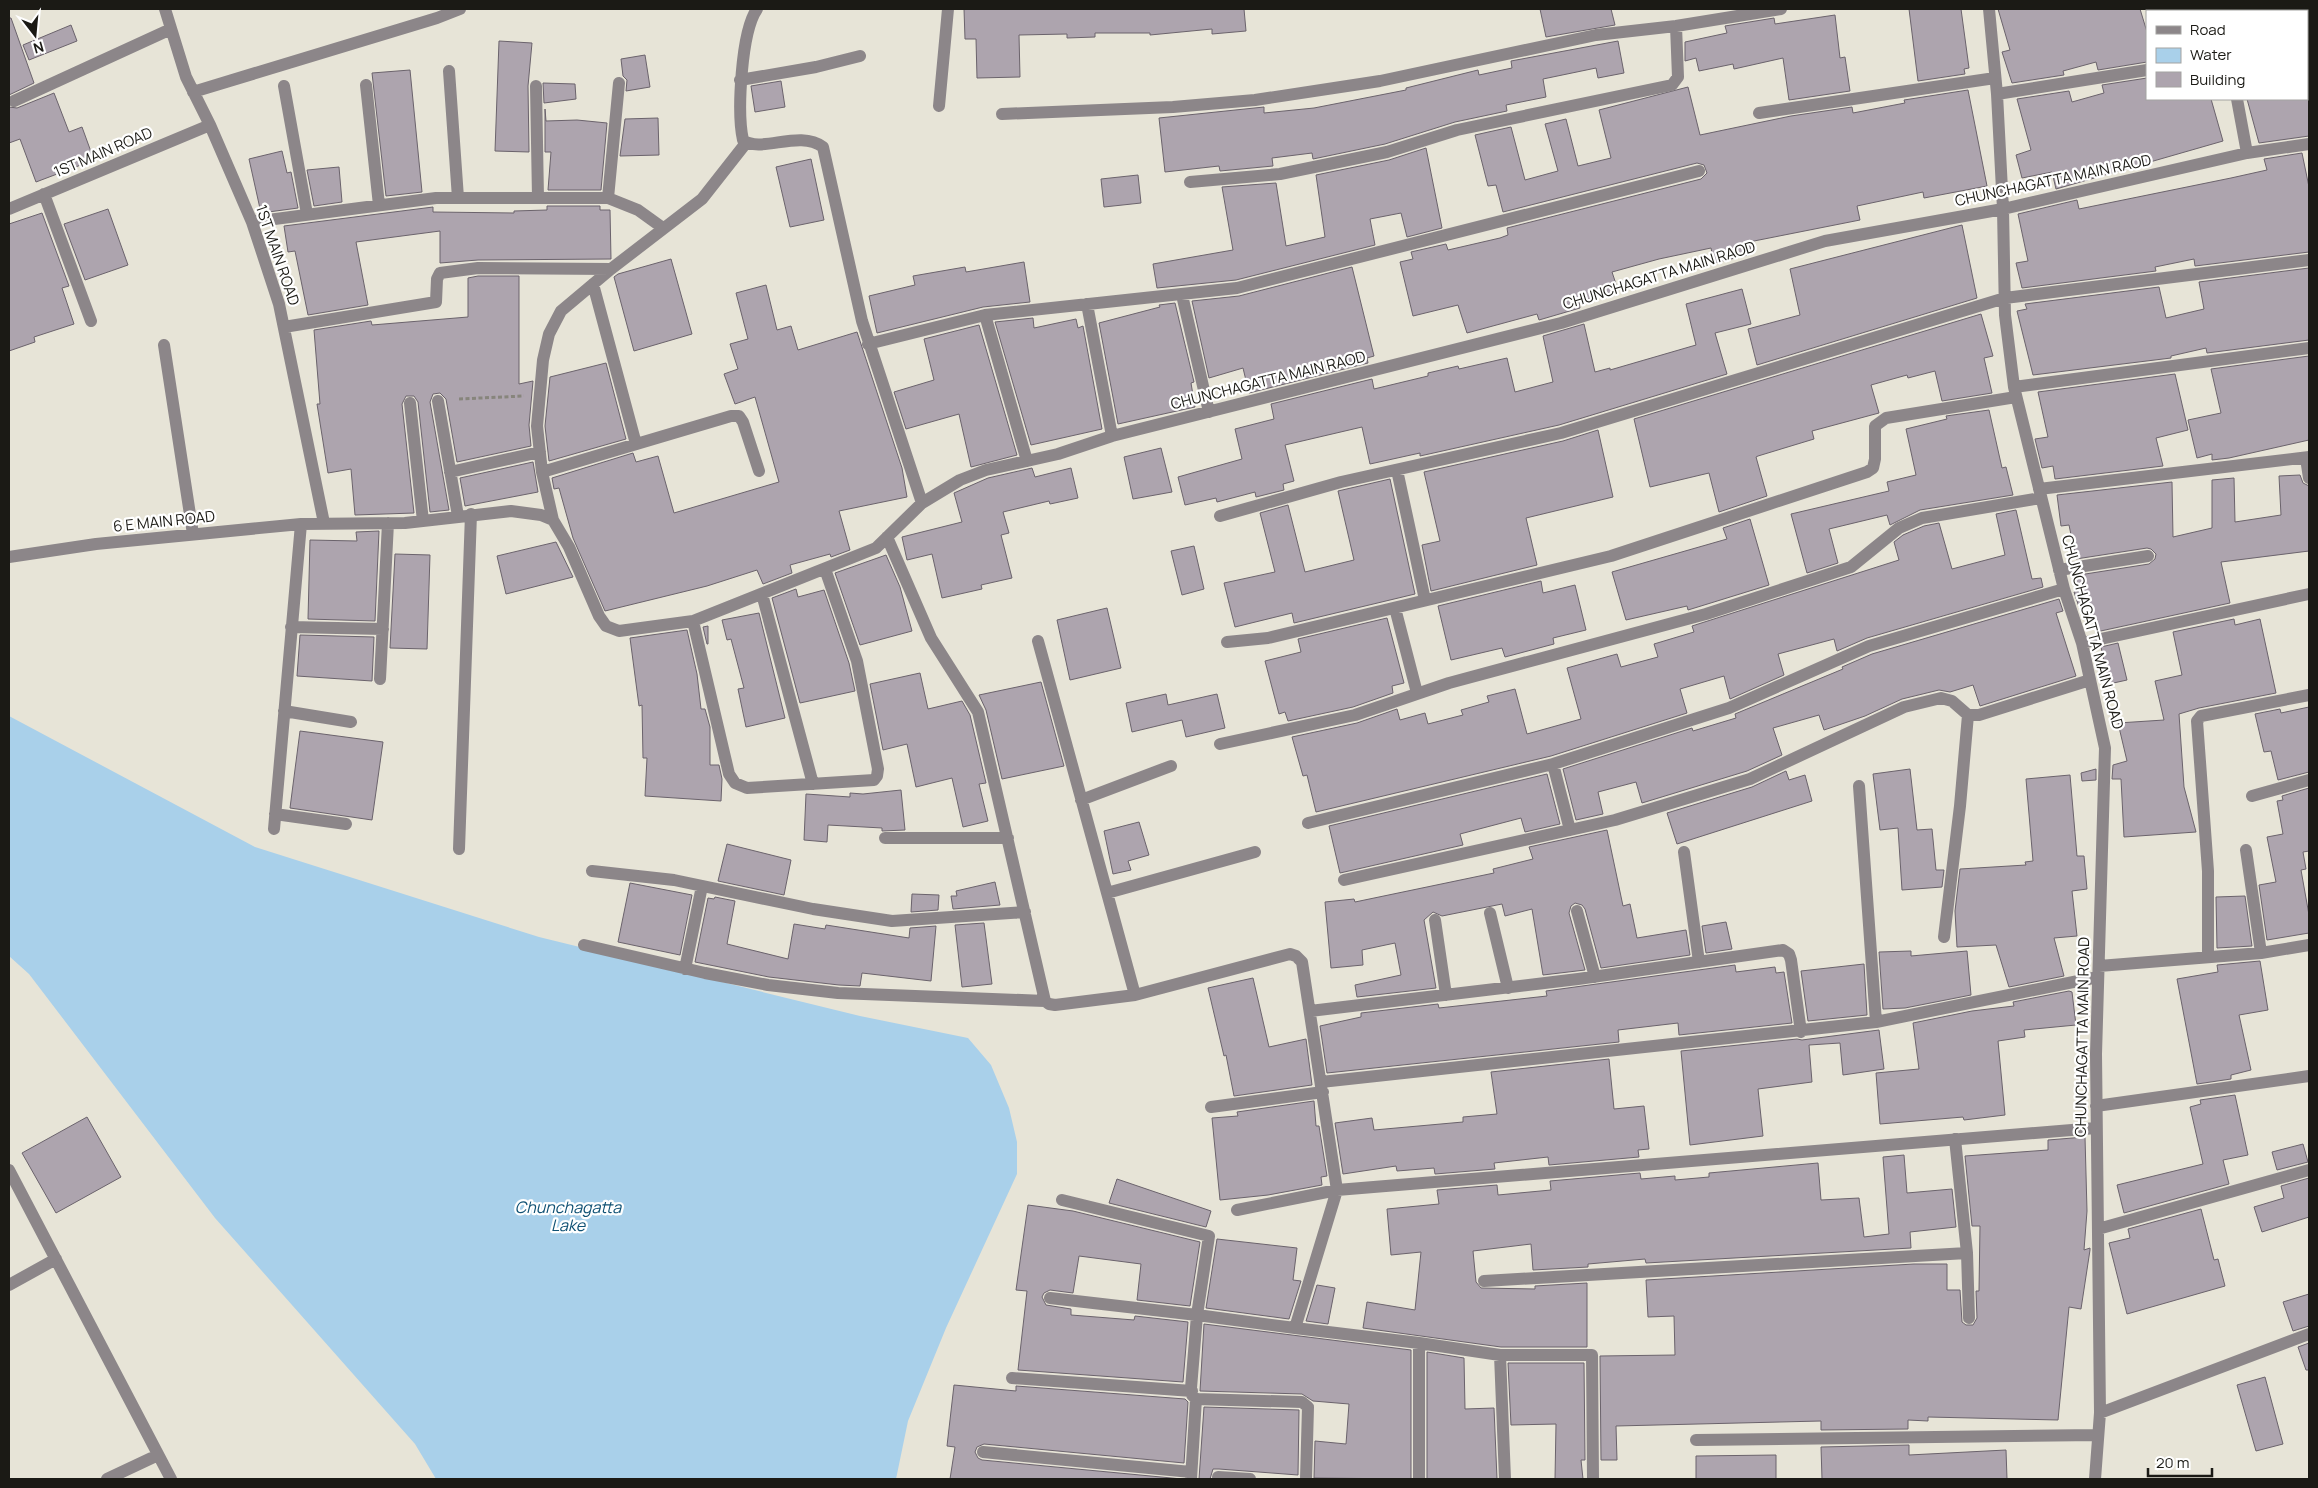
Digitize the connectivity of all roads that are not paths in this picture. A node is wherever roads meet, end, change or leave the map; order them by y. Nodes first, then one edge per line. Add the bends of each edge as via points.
1 (165, 9) edge
2 (460, 9) edge
3 (757, 9) edge
4 (948, 9) edge
5 (1781, 9) edge
6 (1989, 9) edge
7 (1738, 12) edge
8 (1676, 26) junction
9 (171, 29) junction
10 (860, 56) dead end
11 (2146, 70) edge
12 (448, 71) dead end
13 (1996, 78) junction
14 (740, 80) junction
15 (619, 83) dead end
16 (366, 85) dead end
17 (284, 86) dead end
18 (536, 86) dead end
19 (193, 92) junction
20 (1997, 94) junction
21 (2237, 100) edge
22 (14, 101) dead end
23 (939, 106) dead end
24 (1759, 113) dead end
25 (1002, 114) dead end
26 (210, 125) junction
27 (746, 143) junction
28 (2309, 144) edge
29 (2247, 154) junction
30 (1699, 171) dead end
31 (1190, 182) dead end
32 (44, 194) junction
33 (458, 198) junction
34 (538, 198) junction
35 (608, 198) junction
36 (379, 205) junction
37 (9, 209) edge
38 (2003, 209) junction
39 (308, 214) junction
40 (252, 222) junction
41 (663, 228) junction
42 (2309, 260) edge
43 (611, 268) junction
44 (593, 284) junction
45 (1182, 295) junction
46 (2005, 298) junction
47 (1087, 304) junction
48 (985, 316) junction
49 (91, 321) dead end
50 (284, 327) junction
51 (868, 344) junction
52 (164, 345) dead end
53 (2309, 348) edge
54 (2015, 392) junction
55 (438, 401) dead end
56 (410, 403) dead end
57 (1209, 412) junction
58 (1112, 436) junction
59 (636, 444) junction
60 (540, 452) junction
61 (2308, 458) edge
62 (1027, 461) junction
63 (1396, 470) junction
64 (759, 471) dead end
65 (450, 472) junction
66 (542, 472) junction
67 (2309, 478) edge
68 (2040, 494) junction
69 (922, 503) junction
70 (464, 515) junction
71 (1220, 516) dead end
72 (423, 520) junction
73 (553, 520) junction
74 (324, 523) junction
75 (388, 523) junction
76 (301, 524) junction
77 (193, 534) junction
78 (887, 537) junction
79 (2148, 556) dead end
80 (9, 557) edge
81 (825, 568) junction
82 (2059, 570) junction
83 (2064, 589) junction
84 (762, 594) junction
85 (2309, 594) edge
86 (1425, 600) junction
87 (1395, 608) junction
88 (693, 621) junction
89 (291, 627) junction
90 (383, 629) junction
91 (1038, 641) dead end
92 (1227, 642) dead end
93 (2082, 643) junction
94 (380, 679) dead end
95 (2090, 680) junction
96 (1417, 692) junction
97 (2309, 695) edge
98 (284, 711) junction
99 (1968, 715) junction
100 (351, 722) dead end
101 (1220, 744) dead end
102 (1553, 764) junction
103 (1171, 766) dead end
104 (2309, 780) edge
105 (813, 784) junction
106 (1859, 786) dead end
107 (2252, 796) dead end
108 (1081, 800) junction
109 (275, 814) junction
110 (1308, 823) dead end
111 (346, 824) dead end
112 (274, 829) dead end
113 (1570, 830) junction
114 (884, 838) dead end
115 (1008, 838) junction
116 (459, 849) dead end
117 (2246, 850) dead end
118 (1255, 852) dead end
119 (1684, 852) dead end
120 (592, 871) dead end
121 (1344, 880) dead end
122 (702, 886) junction
123 (1107, 893) junction
124 (1577, 911) dead end
125 (1025, 912) junction
126 (1490, 914) dead end
127 (1435, 920) dead end
128 (1944, 937) dead end
129 (584, 945) dead end
130 (2309, 945) edge
131 (2261, 953) junction
132 (2208, 957) junction
133 (1699, 962) junction
134 (685, 969) junction
135 (2098, 971) junction
136 (1595, 977) junction
137 (1508, 988) junction
138 (1135, 995) junction
139 (1446, 995) junction
140 (1045, 1001) junction
141 (1310, 1011) junction
142 (1876, 1022) junction
143 (1801, 1032) junction
144 (2309, 1076) edge
145 (1322, 1087) junction
146 (1211, 1106) dead end
147 (2096, 1106) junction
148 (2096, 1128) junction
149 (1955, 1139) junction
150 (9, 1170) edge
151 (2309, 1170) edge
152 (1337, 1190) junction
153 (1062, 1200) dead end
154 (1237, 1210) dead end
155 (2098, 1229) junction
156 (1967, 1253) junction
157 (56, 1259) junction
158 (1484, 1280) dead end
159 (9, 1285) edge
160 (1050, 1298) dead end
161 (1197, 1315) junction
162 (1969, 1318) dead end
163 (1295, 1328) junction
164 (2309, 1334) edge
165 (1419, 1343) junction
166 (1500, 1355) junction
167 (1012, 1378) dead end
168 (1194, 1395) junction
169 (2100, 1413) junction
170 (2097, 1435) junction
171 (1696, 1440) dead end
172 (983, 1452) dead end
173 (158, 1455) junction
174 (1191, 1476) edge
175 (1218, 1477) dead end
176 (107, 1479) edge
177 (171, 1479) edge
178 (1250, 1479) edge
179 (1306, 1479) edge
180 (1419, 1479) edge
181 (1505, 1479) edge
182 (1593, 1479) edge
183 (2095, 1479) edge

1 - 9 street, 1ST MAIN ROAD
2 - 19 street
3 - 14 street via 751,22
4 - 23 street
5 - 7 street
6 - 13 street, CHUNCHAGATTA MAIN ROAD
7 - 8 street
8 - 25 street via 1596,35 1380,81 1255,100
8 - 31 street via 1678,77 1672,85 1457,130 1387,152 1280,174
9 - 19 street, 1ST MAIN ROAD
9 - 22 street
10 - 14 street
11 - 20 street
12 - 33 street
13 - 20 street, CHUNCHAGATTA MAIN ROAD
13 - 24 street
14 - 27 street via 741,129
15 - 35 street
16 - 36 street
17 - 39 street
18 - 34 street
19 - 26 street, 1ST MAIN ROAD
20 - 38 street, CHUNCHAGATTA MAIN ROAD
21 - 29 street
26 - 32 street, 1ST MAIN ROAD
26 - 40 street, 1ST MAIN ROAD
27 - 41 street, CHUNCHAGATTA MAIN RAOD via 702,199
27 - 51 street via 805,139 816,141 823,147
28 - 29 street, CHUNCHAGATTA MAIN RAOD
29 - 38 street, CHUNCHAGATTA MAIN RAOD
30 - 45 street via 1246,286
32 - 37 street, 1ST MAIN ROAD
32 - 49 street
33 - 34 street
33 - 36 street
34 - 35 street
35 - 41 street via 638,210
36 - 39 street
38 - 46 street, CHUNCHAGATTA MAIN ROAD
38 - 57 street, CHUNCHAGATTA MAIN RAOD via 1825,241 1561,323
39 - 40 street
40 - 50 street, 1ST MAIN ROAD
41 - 43 street, CHUNCHAGATTA MAIN RAOD
42 - 46 street
43 - 44 street, CHUNCHAGATTA MAIN RAOD
43 - 50 street via 478,268 440,273 436,302
44 - 59 street
44 - 60 street, CHUNCHAGATTA MAIN RAOD via 561,311 549,334 543,360 537,426
45 - 47 street
45 - 57 street
46 - 54 street, CHUNCHAGATTA MAIN ROAD
46 - 63 street via 1561,433
47 - 48 street
47 - 58 street
48 - 51 street
48 - 62 street
50 - 74 street, 1ST MAIN ROAD
51 - 69 street
52 - 77 street
53 - 54 street
54 - 68 street, CHUNCHAGATTA MAIN ROAD
54 - 86 street via 1886,418 1875,426 1875,459 1873,468 1867,472 1611,556
55 - 65 street
56 - 72 street
57 - 58 street, CHUNCHAGATTA MAIN RAOD
58 - 62 street, CHUNCHAGATTA MAIN RAOD
59 - 64 street via 740,416
59 - 66 street
60 - 65 street
60 - 66 street, CHUNCHAGATTA MAIN RAOD
61 - 67 street
61 - 68 street
62 - 69 street, CHUNCHAGATTA MAIN RAOD via 986,470 960,480
63 - 71 street
63 - 86 street
65 - 70 street
66 - 73 street, CHUNCHAGATTA MAIN RAOD
68 - 82 street, CHUNCHAGATTA MAIN ROAD
68 - 96 street via 1922,518 1899,528 1851,567 1706,614
69 - 78 street, CHUNCHAGATTA MAIN RAOD
70 - 72 street
70 - 73 street via 511,511 541,514
70 - 116 street
72 - 75 street
73 - 88 street, CHUNCHAGATTA MAIN RAOD via 606,626 619,632
74 - 75 street
74 - 76 street, 6 E MAIN ROAD
75 - 90 street
76 - 77 street, 6 E MAIN ROAD
76 - 89 street
77 - 80 street, 6 E MAIN ROAD
78 - 81 street, CHUNCHAGATTA MAIN RAOD via 876,548
78 - 115 street via 931,638 978,712
79 - 82 street
81 - 84 street, CHUNCHAGATTA MAIN RAOD
81 - 105 street via 857,661 878,769 874,780
82 - 83 street, CHUNCHAGATTA MAIN ROAD
83 - 93 street, CHUNCHAGATTA MAIN ROAD
83 - 102 street via 1869,646 1729,708
84 - 88 street, CHUNCHAGATTA MAIN RAOD
84 - 105 street
85 - 93 street
86 - 87 street
87 - 92 street via 1268,638
87 - 96 street
88 - 105 street via 729,774 735,784 747,788
89 - 90 street
89 - 98 street
90 - 94 street
91 - 108 street
93 - 95 street, CHUNCHAGATTA MAIN ROAD
95 - 99 street via 1992,711
95 - 135 street, CHUNCHAGATTA MAIN ROAD via 2106,748
96 - 101 street via 1355,715
97 - 132 street via 2201,716 2197,721 2208,871
98 - 100 street
98 - 109 street
99 - 113 street via 1952,701 1941,698 1904,707 1750,779 1615,820
99 - 128 street
102 - 110 street
102 - 113 street
103 - 108 street
104 - 107 street
106 - 142 street
108 - 123 street
109 - 111 street
109 - 112 street
113 - 121 street
114 - 115 street
115 - 125 street
117 - 131 street
118 - 123 street
119 - 133 street
120 - 122 street
122 - 125 street via 813,909 892,921
122 - 134 street
123 - 138 street
124 - 136 street
125 - 140 street
126 - 137 street
127 - 139 street
129 - 134 street
130 - 131 street
131 - 132 street
132 - 135 street
133 - 136 street
133 - 143 street via 1784,950 1789,954
134 - 140 street via 768,985 838,993
135 - 142 street
135 - 147 street, CHUNCHAGATTA MAIN ROAD
136 - 137 street
137 - 139 street
138 - 140 street via 1055,1005
138 - 141 street via 1290,954 1302,962
139 - 141 street
141 - 145 street
142 - 143 street
143 - 145 street
144 - 147 street
145 - 146 street
145 - 152 street
147 - 148 street, CHUNCHAGATTA MAIN ROAD
148 - 149 street
148 - 155 street, CHUNCHAGATTA MAIN ROAD
149 - 152 street
149 - 156 street
150 - 157 street
151 - 155 street
152 - 154 street
152 - 163 street
153 - 161 street via 1209,1236
155 - 169 street, CHUNCHAGATTA MAIN ROAD
156 - 158 street
156 - 162 street
157 - 159 street
157 - 173 street
160 - 161 street
161 - 163 street
161 - 168 street
163 - 165 street
164 - 169 street
165 - 166 street
165 - 180 street
166 - 181 street
166 - 182 street via 1592,1355
167 - 168 street
168 - 174 street
168 - 179 street via 1306,1404
169 - 170 street, CHUNCHAGATTA MAIN ROAD
170 - 171 street
170 - 183 street, CHUNCHAGATTA MAIN ROAD
172 - 174 street
173 - 176 street
173 - 177 street
175 - 178 street

